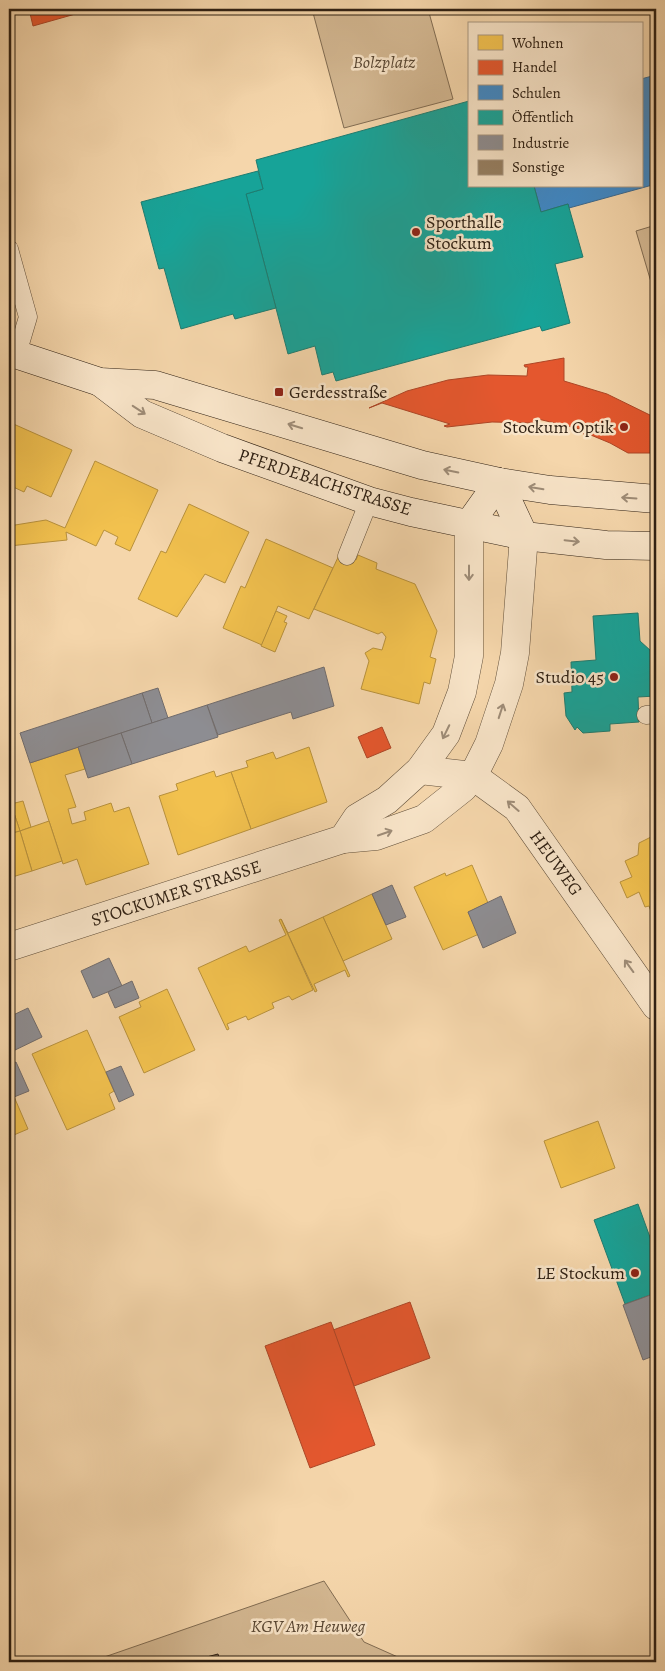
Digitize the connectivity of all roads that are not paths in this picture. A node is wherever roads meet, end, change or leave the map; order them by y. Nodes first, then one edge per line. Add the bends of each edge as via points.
1 (9, 249) edge
2 (13, 353) edge
3 (100, 382) junction
4 (499, 482) junction
5 (656, 499) edge
6 (369, 501) junction
7 (469, 524) junction
8 (524, 536) junction
9 (656, 546) edge
10 (347, 556) dead end
11 (420, 770) junction
12 (473, 776) junction
13 (344, 839) junction
14 (9, 947) edge
15 (656, 1006) edge

1 - 2 lane via 28,316
2 - 3 street, PFERDEBACHSTRASSE
4 -> 3 street, PFERDEBACHSTRASSE via 422,465 155,385
3 -> 6 street, PFERDEBACHSTRASSE via 142,414 222,448
5 -> 4 street, PFERDEBACHSTRASSE
4 - 7 street
4 - 8 street
6 - 7 street, PFERDEBACHSTRASSE
6 - 10 lane
7 - 8 street, PFERDEBACHSTRASSE
7 -> 11 street via 469,656 462,692 446,734
8 -> 9 street, PFERDEBACHSTRASSE via 606,545
12 -> 8 street, STOCKUMER STRASSE via 489,744 509,684 515,653
11 - 12 street, HEUWEG
11 - 13 street via 388,800 357,818
13 -> 12 street, STOCKUMER STRASSE via 376,836 424,819
15 -> 12 street, HEUWEG via 517,808
13 - 14 street, STOCKUMER STRASSE

